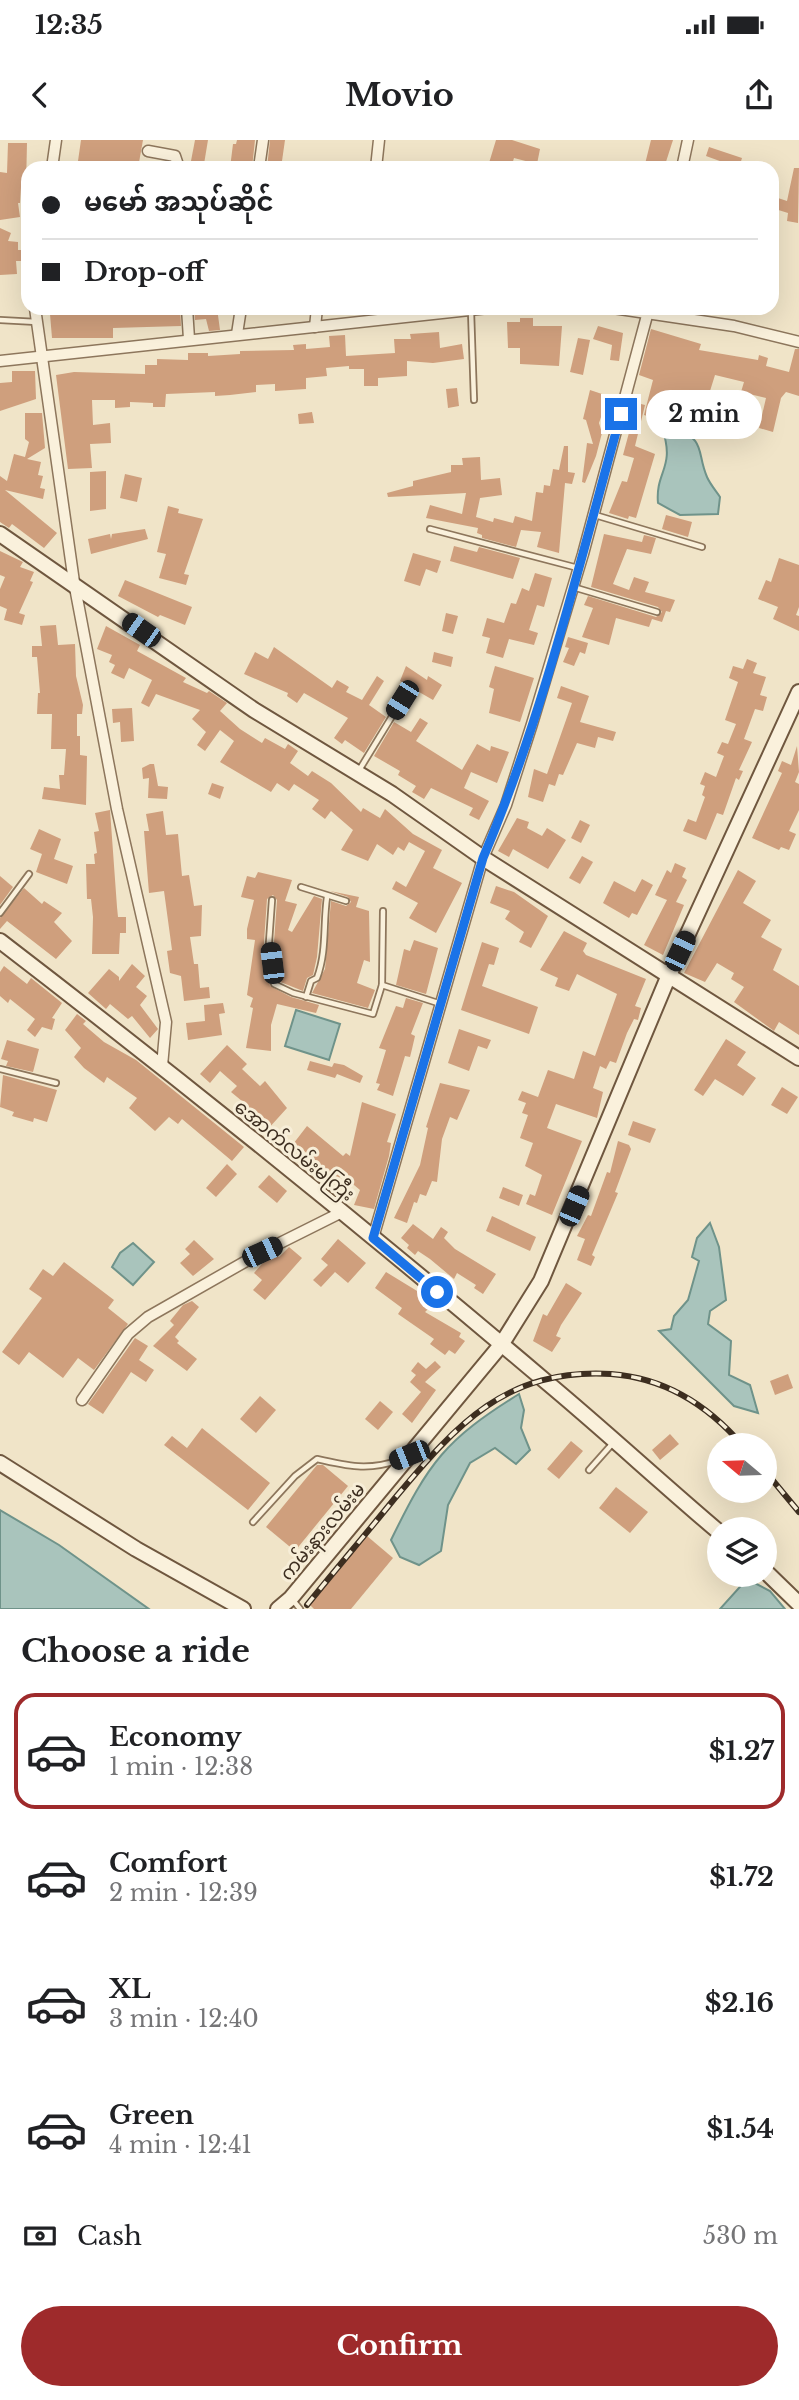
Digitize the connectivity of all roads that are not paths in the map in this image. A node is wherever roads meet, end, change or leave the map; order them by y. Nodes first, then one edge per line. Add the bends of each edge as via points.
1 (56, 140) edge
2 (263, 140) edge
3 (379, 140) edge
4 (688, 140) edge
5 (148, 151) dead end
6 (53, 161) edge
7 (177, 161) edge
8 (260, 161) edge
9 (377, 161) edge
10 (684, 161) edge
11 (36, 315) edge
12 (187, 315) edge
13 (240, 315) edge
14 (316, 315) edge
15 (425, 315) edge
16 (471, 315) edge
17 (648, 315) edge
18 (676, 315) edge
19 (0, 320) edge
20 (37, 322) junction
21 (315, 327) junction
22 (237, 334) junction
23 (189, 339) junction
24 (799, 342) edge
25 (42, 356) junction
26 (0, 361) edge
27 (474, 400) dead end
28 (593, 515) junction
29 (430, 529) dead end
30 (0, 534) edge
31 (702, 547) dead end
32 (578, 568) junction
33 (74, 582) junction
34 (572, 586) junction
35 (657, 612) dead end
36 (799, 692) edge
37 (402, 700) dead end
38 (358, 773) junction
39 (483, 858) junction
40 (29, 874) dead end
41 (301, 887) dead end
42 (327, 897) junction
43 (272, 900) dead end
44 (346, 901) dead end
45 (383, 911) dead end
46 (0, 912) edge
47 (0, 941) edge
48 (669, 975) junction
49 (382, 985) junction
50 (306, 997) junction
51 (442, 1004) junction
52 (799, 1058) edge
53 (162, 1066) junction
54 (0, 1069) edge
55 (56, 1083) dead end
56 (342, 1212) junction
57 (373, 1238) junction
58 (501, 1345) junction
59 (82, 1399) dead end
60 (613, 1442) junction
61 (409, 1455) junction
62 (0, 1463) edge
63 (589, 1470) dead end
64 (253, 1522) dead end
65 (707, 1522) edge
66 (777, 1583) edge
67 (296, 1603) edge
68 (799, 1604) edge
69 (243, 1609) edge
70 (278, 1609) edge

1 - 6 street
2 - 8 street
3 - 9 street
4 - 10 street
5 - 7 street via 175,156
11 - 20 street
12 - 23 street
13 - 22 street
14 - 21 street
15 - 21 street
16 - 27 lane
17 - 28 street
18 - 24 street
19 - 20 lane
20 - 25 street
21 - 22 street
22 - 23 street
23 - 25 street
25 - 26 street
25 - 33 street
28 - 31 lane
28 - 32 street
29 - 32 lane
30 - 33 main road
32 - 34 street
33 - 38 main road via 254,710
33 - 53 street via 117,809 166,1022
34 - 35 lane
34 - 39 street via 506,805
36 - 48 main road, ကမ်းနားလမ်းမ
37 - 38 lane
38 - 39 main road
39 - 48 main road
39 - 51 street
40 - 46 lane
41 - 42 lane
42 - 44 lane
42 - 50 lane via 326,948
43 - 50 lane via 269,943 274,984
45 - 49 lane
47 - 53 main road, အောက်လမ်းမကြီး
48 - 52 main road
48 - 58 main road, ကမ်းနားလမ်းမ via 541,1281
49 - 50 lane via 373,1014
49 - 51 lane
51 - 57 street
53 - 56 main road, အောက်လမ်းမကြီး
54 - 55 lane
56 - 57 main road, အောက်လမ်းမကြီး
56 - 59 street via 148,1317 128,1334
57 - 58 main road, အောက်လမ်းမကြီး
58 - 60 main road, အောက်လမ်းမကြီး
58 - 61 main road, ကမ်းနားလမ်းမ
60 - 63 lane
60 - 65 main road, အောက်လမ်းမကြီး
61 - 64 lane via 380,1467 355,1468 317,1459
61 - 67 main road, ကမ်းနားလမ်းမ
62 - 69 main road via 136,1549
66 - 68 main road
67 - 70 main road, ကမ်းနားလမ်းမ

